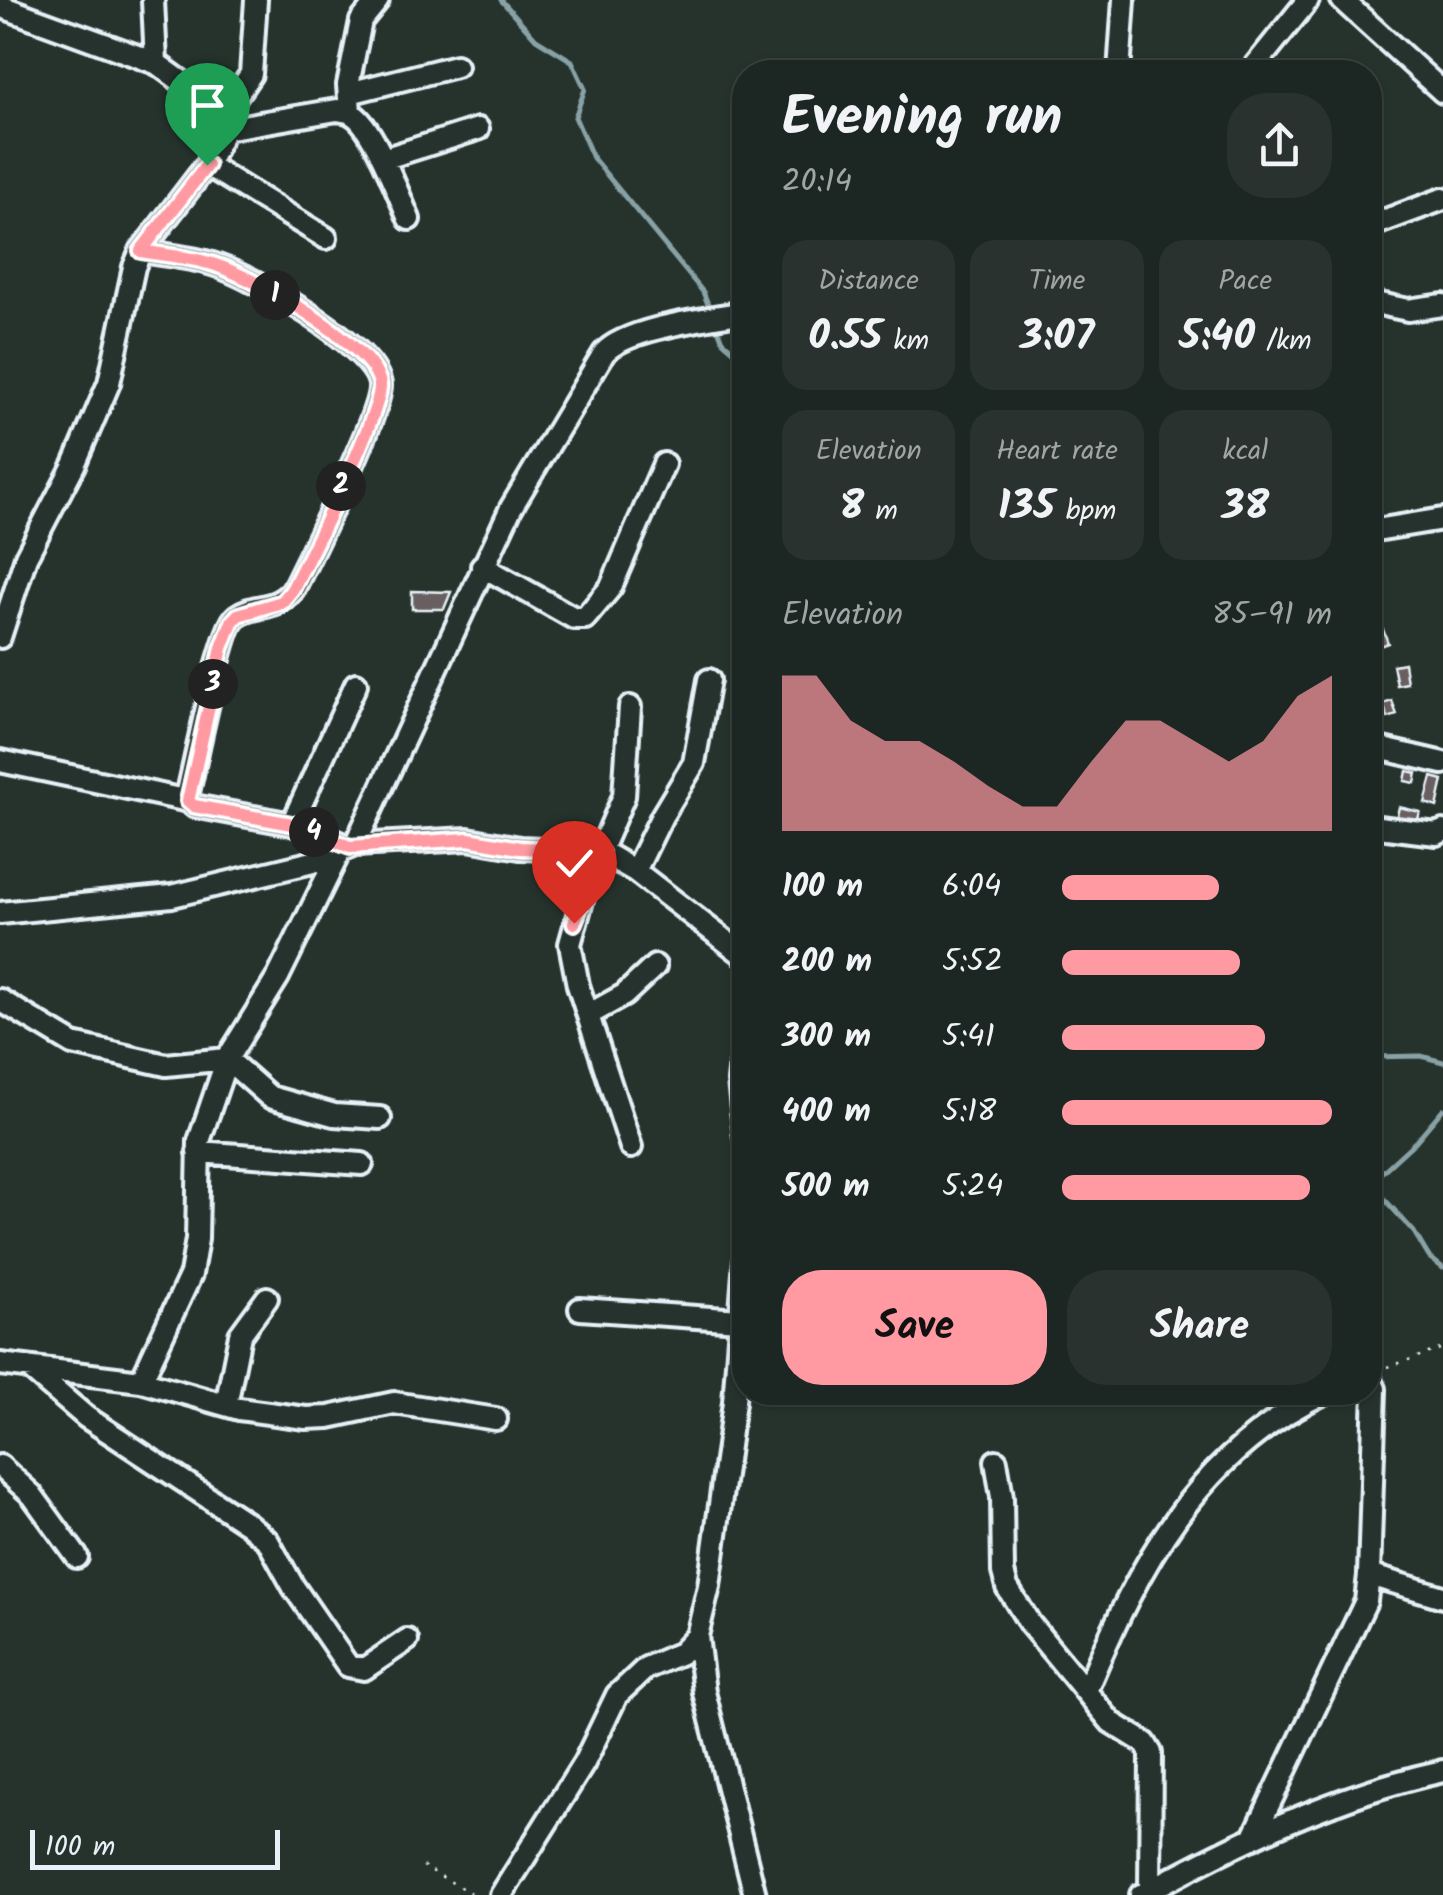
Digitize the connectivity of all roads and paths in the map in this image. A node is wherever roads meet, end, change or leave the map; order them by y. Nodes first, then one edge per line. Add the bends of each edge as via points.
1 (153, 0) edge
2 (256, 0) edge
3 (378, 0) edge
4 (1124, 0) edge
5 (1308, 0) edge
6 (1342, 0) edge
7 (0, 6) edge
8 (1120, 60) edge
9 (1260, 60) edge
10 (156, 63) junction
11 (456, 66) dead end
12 (1443, 92) edge
13 (350, 102) junction
14 (223, 123) junction
15 (478, 129) dead end
16 (383, 159) junction
17 (207, 165) junction
18 (1443, 200) edge
19 (409, 219) dead end
20 (1382, 222) edge
21 (326, 238) dead end
22 (141, 251) junction
23 (1382, 305) edge
24 (1443, 305) edge
25 (732, 314) edge
26 (664, 464) dead end
27 (1443, 519) edge
28 (1382, 529) edge
29 (482, 566) junction
30 (0, 636) edge
31 (710, 680) dead end
32 (356, 684) dead end
33 (630, 707) dead end
34 (1382, 749) edge
35 (0, 761) edge
36 (1443, 763) edge
37 (188, 801) junction
38 (292, 824) junction
39 (1382, 827) edge
40 (1443, 830) edge
41 (348, 847) junction
42 (601, 853) junction
43 (635, 871) junction
44 (0, 913) edge
45 (732, 946) edge
46 (654, 966) dead end
47 (0, 1000) edge
48 (588, 1015) junction
49 (228, 1059) junction
50 (380, 1118) dead end
51 (631, 1148) dead end
52 (198, 1152) junction
53 (362, 1164) dead end
54 (268, 1298) dead end
55 (580, 1309) dead end
56 (732, 1319) edge
57 (1443, 1348) edge
58 (0, 1364) edge
59 (1388, 1366) dead end
60 (29, 1368) junction
61 (141, 1381) junction
62 (226, 1405) junction
63 (734, 1405) edge
64 (1305, 1405) edge
65 (1374, 1405) edge
66 (496, 1419) dead end
67 (996, 1461) dead end
68 (0, 1466) edge
69 (78, 1558) dead end
70 (1369, 1575) junction
71 (1443, 1597) edge
72 (697, 1636) junction
73 (407, 1640) dead end
74 (1086, 1691) junction
75 (1443, 1771) edge
76 (1254, 1838) junction
77 (423, 1866) dead end
78 (1145, 1892) edge
79 (474, 1895) edge
80 (501, 1895) edge
81 (754, 1895) edge

1 - 10 street
2 - 14 street via 250,74
3 - 13 street via 361,21
4 - 8 street
5 - 9 street
6 - 12 street
7 - 10 street
10 - 14 street via 218,107
11 - 13 street
13 - 14 street via 337,110
13 - 16 street
14 - 17 street
15 - 16 street
16 - 19 street
17 - 21 street
17 - 22 street
18 - 20 street
22 - 30 street via 109,383 32,544
22 - 37 street via 212,264 282,298 339,334 380,382 360,443 292,590 282,602 232,622
23 - 24 street via 1408,310
25 - 29 street via 610,345
26 - 29 street via 611,587 585,618
27 - 28 street
29 - 41 street
31 - 43 street via 694,763
32 - 38 street
33 - 42 street via 624,796
34 - 36 street
35 - 37 street
37 - 38 street
38 - 41 street
39 - 40 street
41 - 42 street via 468,839
41 - 44 street via 313,862 172,896
41 - 49 street
42 - 43 street
42 - 48 street via 570,944
43 - 45 street
46 - 48 street via 624,995
47 - 49 street via 74,1044 166,1064
48 - 51 street
49 - 50 street via 270,1096 334,1116
49 - 52 street
52 - 53 street
52 - 61 street via 190,1274
54 - 62 street via 240,1336
55 - 56 street
57 - 59 path
58 - 60 street
60 - 61 street
60 - 73 street via 86,1417 268,1542 348,1666 364,1669
61 - 62 street
62 - 66 street via 329,1418 405,1404
63 - 72 street
64 - 74 street via 1245,1442 1197,1488 1132,1586
65 - 70 street
67 - 74 street via 1008,1586
68 - 69 street via 32,1495
70 - 71 street
70 - 76 street via 1360,1616
72 - 80 street via 617,1695 584,1764
72 - 81 street via 704,1692
74 - 78 street via 1110,1722 1151,1752
75 - 76 street
76 - 78 street
77 - 79 path

